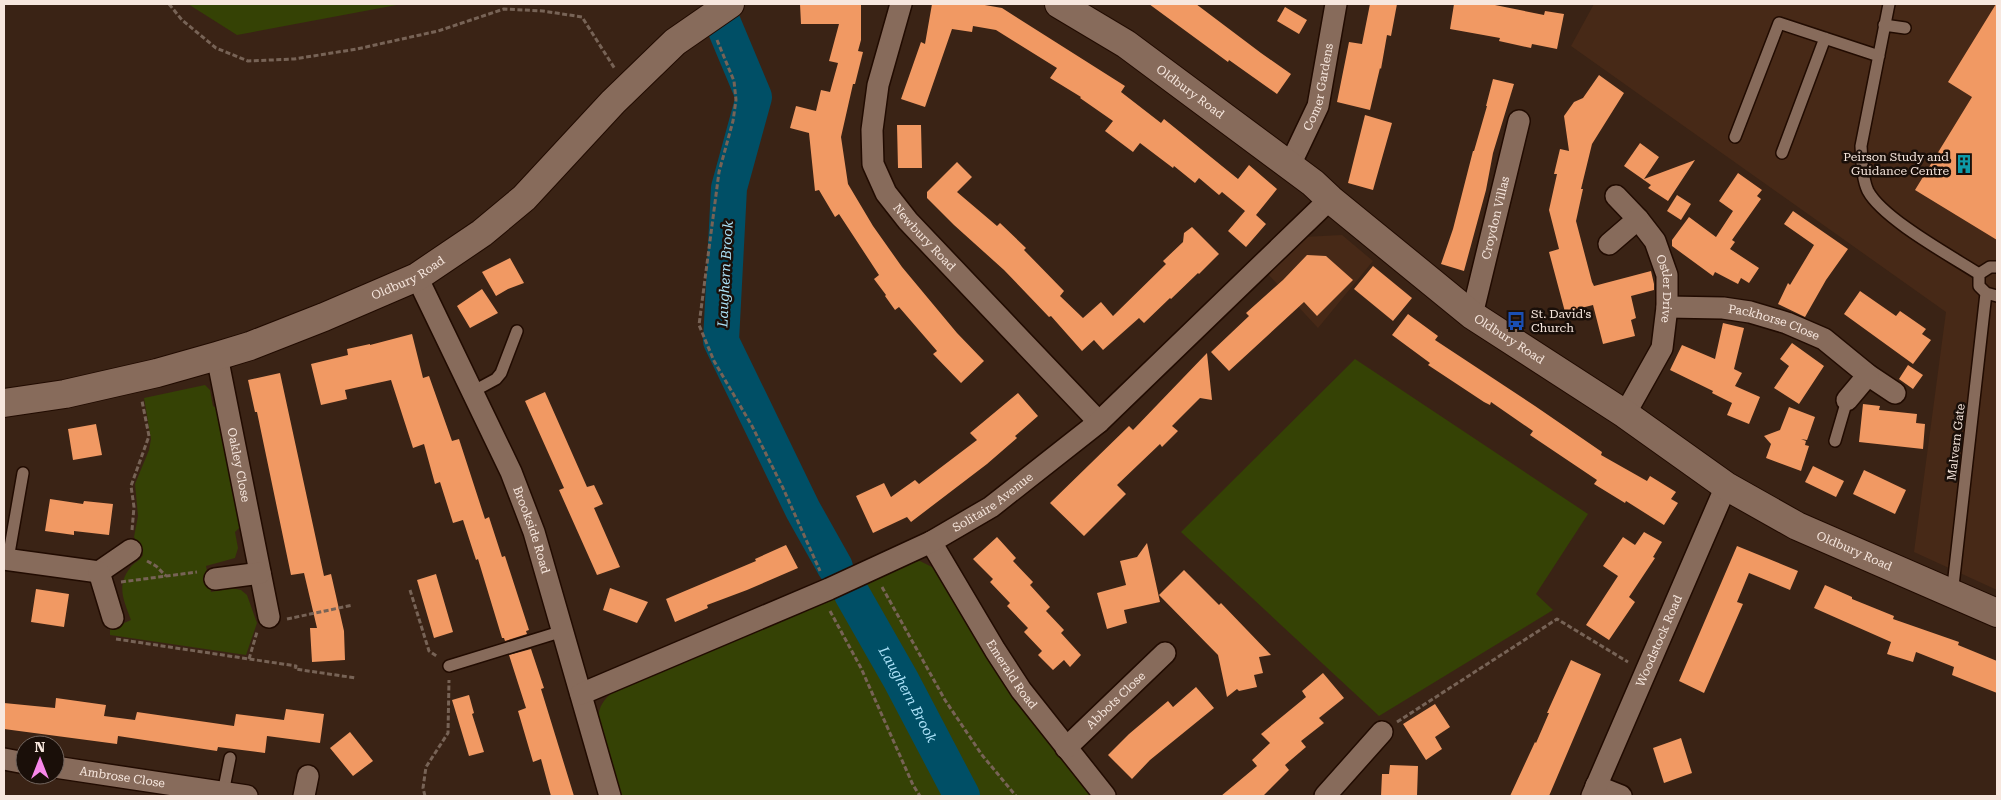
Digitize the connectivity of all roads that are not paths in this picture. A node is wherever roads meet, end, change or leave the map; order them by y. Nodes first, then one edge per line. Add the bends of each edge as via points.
1 (901, 4) edge
2 (1059, 4) edge
3 (1336, 4) edge
4 (1889, 4) edge
5 (720, 11) edge
6 (1884, 25) junction
7 (1905, 28) dead end
8 (1826, 38) junction
9 (1878, 56) junction
10 (1519, 121) dead end
11 (1735, 137) dead end
12 (1782, 153) dead end
13 (1289, 167) junction
14 (1616, 196) dead end
15 (1330, 199) junction
16 (1638, 219) junction
17 (1609, 244) dead end
18 (1997, 267) edge
19 (1979, 274) junction
20 (417, 277) junction
21 (1992, 295) edge
22 (1667, 307) junction
23 (1472, 315) junction
24 (517, 331) dead end
25 (217, 356) junction
26 (1868, 375) junction
27 (472, 392) junction
28 (1894, 392) dead end
29 (1847, 400) joint
30 (4, 403) edge
31 (1625, 414) junction
32 (1099, 422) junction
33 (1835, 441) dead end
34 (23, 473) dead end
35 (1726, 486) junction
36 (931, 542) junction
37 (130, 544) road end
38 (6, 559) edge
39 (260, 573) junction
40 (215, 579) road end
41 (102, 580) junction
42 (1952, 595) junction
43 (1997, 614) edge
44 (113, 618) road end
45 (269, 621) road end
46 (563, 632) junction
47 (1165, 653) dead end
48 (450, 666) road end
49 (581, 694) junction
50 (1379, 734) road end
51 (1066, 748) junction
52 (230, 758) dead end
53 (65, 769) edge
54 (308, 776) dead end
55 (1594, 791) edge
56 (223, 793) junction
57 (247, 796) edge
58 (304, 796) edge
59 (610, 796) edge
60 (1106, 796) edge
61 (1325, 796) edge
62 (1621, 796) edge

1 - 32 street, Newbury Road via 878,85 872,130 873,164 886,193 908,221
2 - 13 street, Oldbury Road via 1126,44
3 - 13 street, Comer Gardens via 1318,106
4 - 6 lane
5 - 20 street, Oldbury Road via 675,42 524,198 482,233
6 - 7 lane
6 - 9 lane
8 - 9 lane
8 - 11 lane via 1779,23
8 - 12 lane
9 - 19 lane via 1861,146 1868,191 1889,216
10 - 23 street, Croydon Villas
13 - 15 street, Oldbury Road
14 - 16 street, Ostler Drive
15 - 23 street, Oldbury Road
15 - 32 street, Solitaire Avenue
16 - 17 street
16 - 22 street, Ostler Drive via 1655,241 1666,275
18 - 19 lane via 1990,267
19 - 21 lane via 1979,286
20 - 25 street, Oldbury Road via 324,317
20 - 27 street, Brookside Road
21 - 42 lane, Malvern Gate
22 - 26 street, Packhorse Close via 1723,308 1787,323 1824,339
22 - 31 street, Ostler Drive via 1662,348
23 - 31 street, Oldbury Road
24 - 27 lane via 496,379
25 - 30 street, Oldbury Road via 138,378
25 - 39 street, Oakley Close
26 - 28 street, Packhorse Close
26 - 29 street
27 - 46 street, Brookside Road via 534,532
29 - 33 lane
31 - 35 street, Oldbury Road
32 - 36 street, Solitaire Avenue via 991,507
34 - 38 lane
35 - 42 street, Oldbury Road via 1797,526
35 - 55 street, Woodstock Road
36 - 49 street, Solitaire Avenue
36 - 51 street, Emerald Road via 995,650
37 - 41 street
38 - 41 street
39 - 40 street
39 - 45 street, Oakley Close
41 - 44 street
42 - 43 street, Oldbury Road
46 - 48 lane
46 - 49 street, Brookside Road
47 - 51 street, Abbots Close
49 - 59 street, Brookside Road
50 - 61 street
51 - 60 street, Emerald Road
52 - 56 lane
53 - 56 street, Ambrose Close
54 - 58 street
55 - 62 street
56 - 57 street, Ambrose Close

